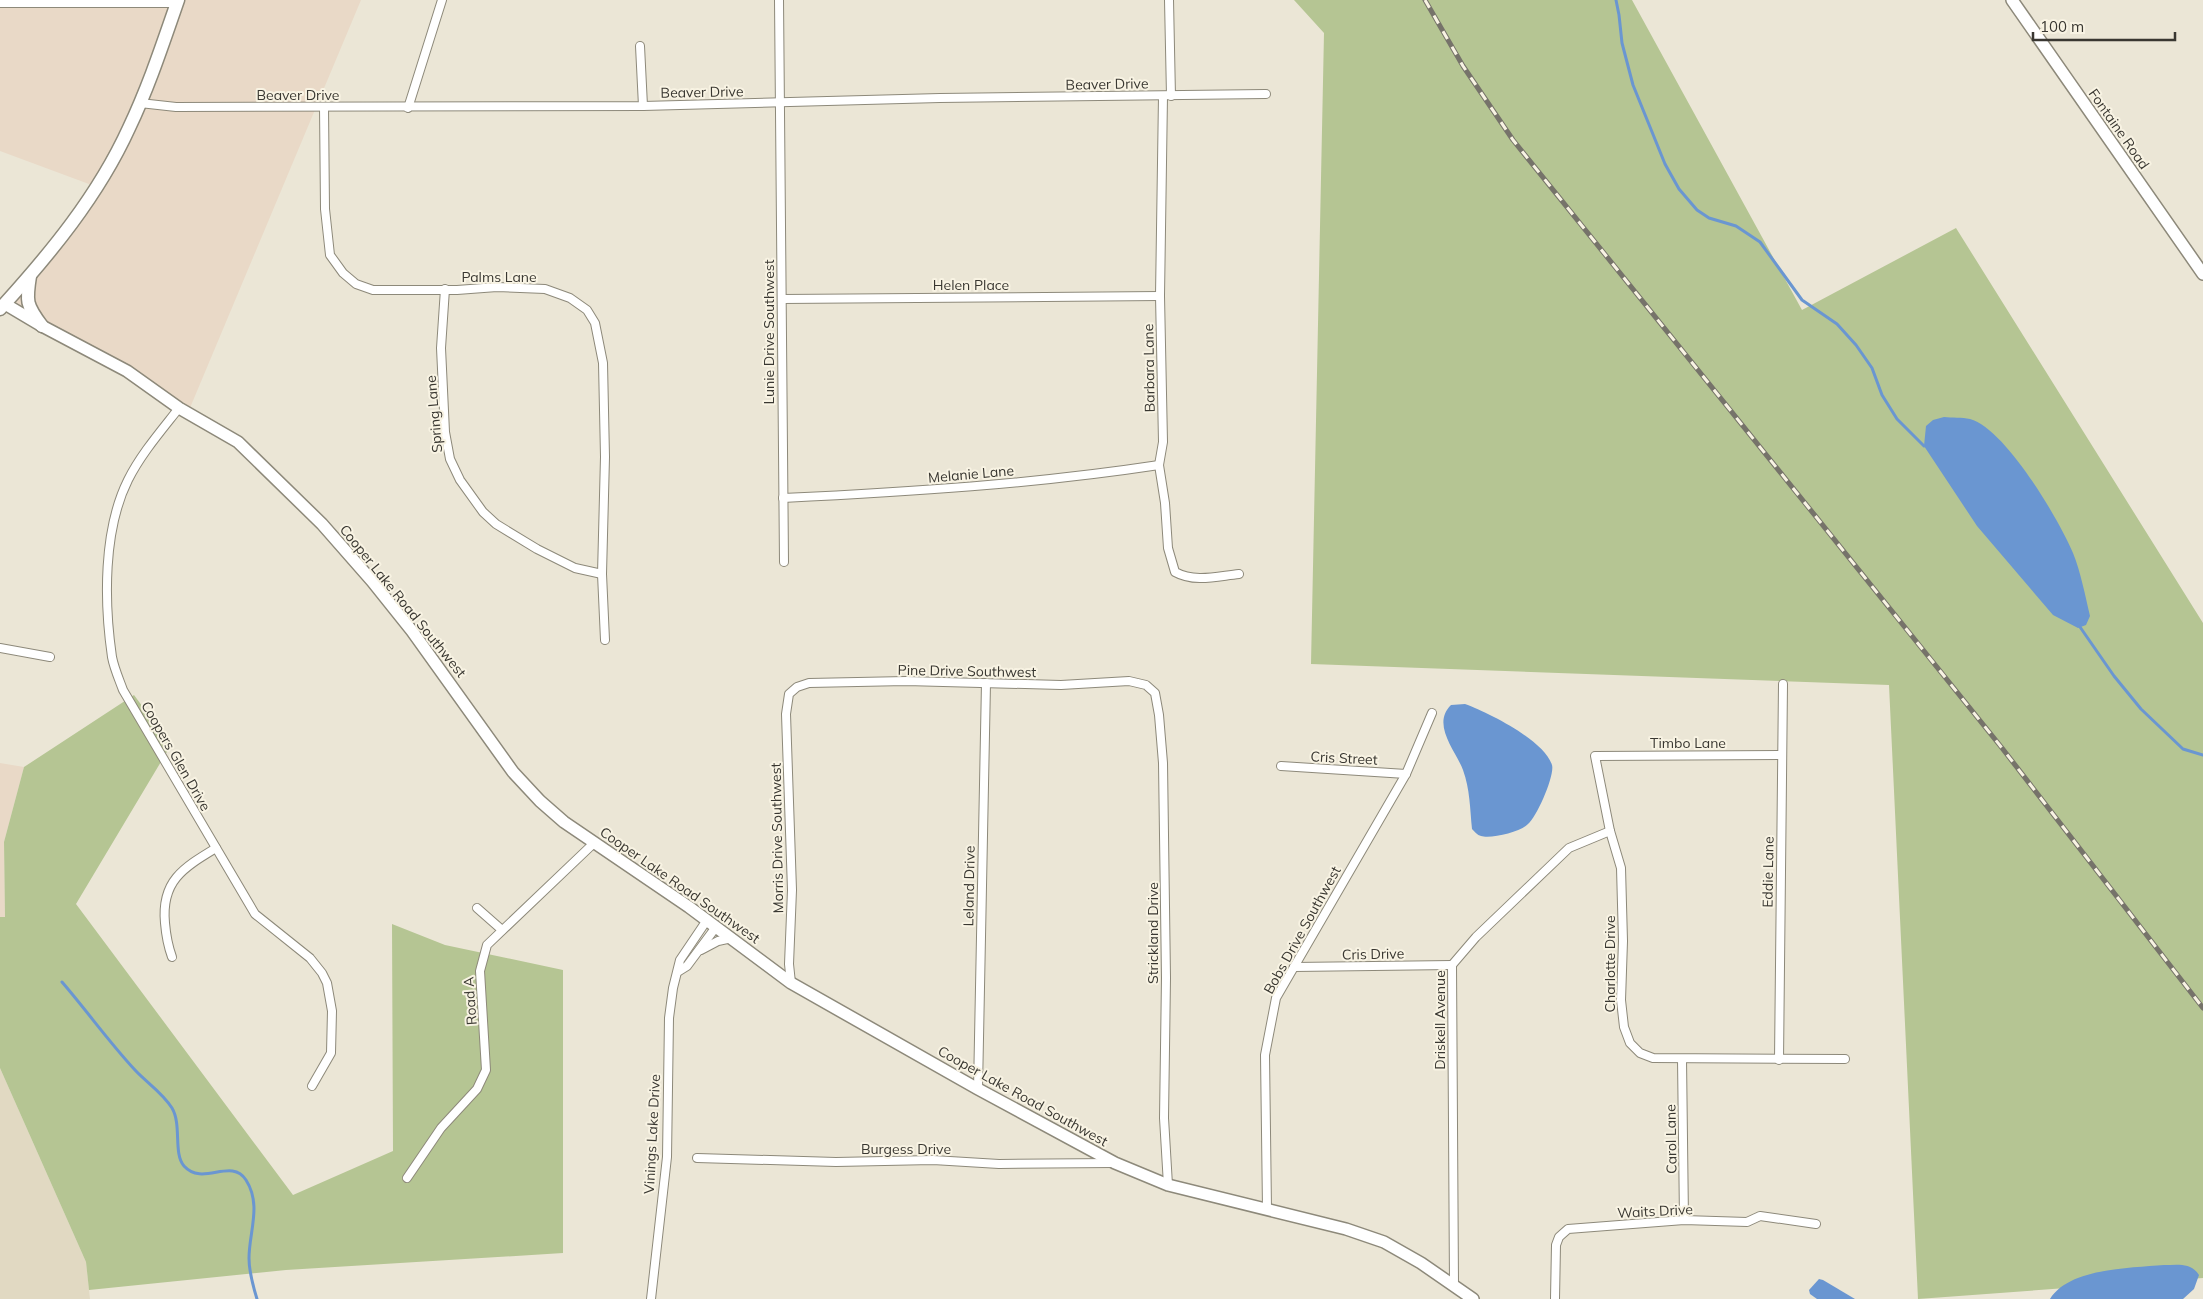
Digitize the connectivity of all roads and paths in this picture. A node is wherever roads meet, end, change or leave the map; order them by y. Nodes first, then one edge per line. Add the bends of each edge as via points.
1 (442, 0) edge
2 (779, 0) edge
3 (1168, 0) edge
4 (2012, 0) edge
5 (178, 1) edge
6 (0, 3) edge
7 (640, 46) dead end
8 (1266, 94) dead end
9 (1167, 96) junction
10 (780, 102) junction
11 (140, 103) junction
12 (643, 106) junction
13 (324, 107) junction
14 (408, 108) junction
15 (30, 274) junction
16 (2203, 274) edge
17 (445, 289) junction
18 (1160, 296) junction
19 (782, 299) junction
20 (2, 307) edge
21 (42, 326) junction
22 (179, 408) junction
23 (1159, 465) junction
24 (783, 498) junction
25 (784, 562) dead end
26 (602, 574) junction
27 (1239, 574) dead end
28 (606, 640) dead end
29 (0, 648) edge
30 (50, 657) dead end
31 (986, 683) junction
32 (1782, 684) dead end
33 (1146, 685) joint
34 (789, 694) joint
35 (1432, 713) dead end
36 (1782, 755) junction
37 (1595, 756) joint
38 (1281, 766) dead end
39 (1406, 774) junction
40 (1610, 831) junction
41 (594, 842) junction
42 (216, 848) junction
43 (478, 908) dead end
44 (712, 924) junction
45 (502, 930) junction
46 (732, 938) junction
47 (696, 954) junction
48 (172, 957) dead end
49 (1452, 965) junction
50 (1294, 967) junction
51 (679, 971) junction
52 (791, 983) junction
53 (1682, 1059) junction
54 (1845, 1059) dead end
55 (1779, 1060) junction
56 (312, 1086) dead end
57 (978, 1089) junction
58 (697, 1158) dead end
59 (1115, 1163) junction
60 (407, 1178) dead end
61 (1168, 1186) junction
62 (1267, 1210) junction
63 (1684, 1220) junction
64 (1816, 1224) dead end
65 (1454, 1284) junction
66 (651, 1299) edge
67 (1473, 1299) edge
68 (1556, 1299) edge

1 - 14 street
2 - 10 street, Lunie Drive Southwest
3 - 9 street, Barbara Lane
4 - 16 street, Fontaine Road
5 - 6 street
5 - 11 main road
7 - 12 street
8 - 9 street, Beaver Drive
9 - 10 street, Beaver Drive
9 - 18 street, Barbara Lane
10 - 12 street, Beaver Drive
10 - 19 street, Lunie Drive Southwest
11 - 13 street, Beaver Drive via 176,107
11 - 15 main road via 101,180 72,224
12 - 14 street, Beaver Drive
13 - 14 street, Beaver Drive
13 - 17 street, Palms Lane via 325,209 330,254 350,279 372,290
15 - 20 main road
15 - 21 main road via 27,297 31,311
17 - 26 street, Spring Lane via 441,348 445,432 450,458 460,480 496,524 575,568
17 - 26 street, Palms Lane via 497,287 545,290 570,298 587,310 595,323 603,363
18 - 19 street, Helen Place
18 - 23 street, Barbara Lane via 1163,442
19 - 24 street, Lunie Drive Southwest
20 - 21 street, Cooper Lake Road Southwest
21 - 22 street, Cooper Lake Road Southwest via 128,372
22 - 41 street, Cooper Lake Road Southwest via 238,442 322,524 412,631 513,772 564,822
22 - 42 street, Coopers Glen Drive via 128,480 112,526 106,578 112,658 123,690
23 - 24 street, Melanie Lane via 974,487
23 - 27 street, Barbara Lane via 1168,548 1175,572 1195,579
24 - 25 street, Lunie Drive Southwest
26 - 28 street, Palms Lane
29 - 30 street
31 - 33 street, Pine Drive Southwest via 1060,685 1129,681
31 - 34 street, Pine Drive Southwest via 809,683
31 - 57 street, Leland Drive
32 - 36 street, Eddie Lane
33 - 61 street, Strickland Drive via 1155,693 1163,763 1164,1118
34 - 52 street, Morris Drive Southwest via 786,714 792,881
35 - 39 street, Bobs Drive Southwest
36 - 37 street, Timbo Lane
36 - 55 street, Eddie Lane
37 - 40 street, Charlotte Drive
38 - 39 street, Cris Street
39 - 50 street, Bobs Drive Southwest
40 - 49 street, Driskell Avenue via 1569,848 1476,937
40 - 53 street, Charlotte Drive via 1621,868 1624,1027 1630,1043 1640,1053 1653,1058
41 - 44 street, Cooper Lake Road Southwest
41 - 45 street, Road A
42 - 48 street via 175,877 167,892 164,908 167,944
42 - 56 street, Coopers Glen Drive via 255,914 310,958 327,983 332,1011 331,1053
43 - 45 street
44 - 46 street, Cooper Lake Road Southwest
44 - 47 street, Vinings Lake Drive
44 - 51 street, Vinings Lake Drive via 680,960
45 - 60 street, Road A via 487,945 480,971 486,1070 477,1089 441,1128
46 - 47 street via 718,941
46 - 52 street, Cooper Lake Road Southwest
47 - 51 street, Vinings Lake Drive
49 - 50 street, Cris Drive
49 - 65 street, Driskell Avenue
50 - 62 street, Bobs Drive Southwest via 1276,998 1265,1055
51 - 66 street, Vinings Lake Drive via 669,1018 667,1157
52 - 57 street, Cooper Lake Road Southwest
53 - 55 street, Charlotte Drive
53 - 63 street, Carol Lane
54 - 55 street, Charlotte Drive
57 - 59 street, Cooper Lake Road Southwest
58 - 59 street, Burgess Drive
59 - 61 street, Cooper Lake Road Southwest
61 - 62 street, Cooper Lake Road Southwest
62 - 65 street, Cooper Lake Road Southwest via 1346,1229 1384,1242
63 - 64 street, Waits Drive via 1747,1222 1760,1216
63 - 68 street, Waits Drive via 1576,1228 1563,1232 1556,1245
65 - 67 street, Cooper Lake Road Southwest

